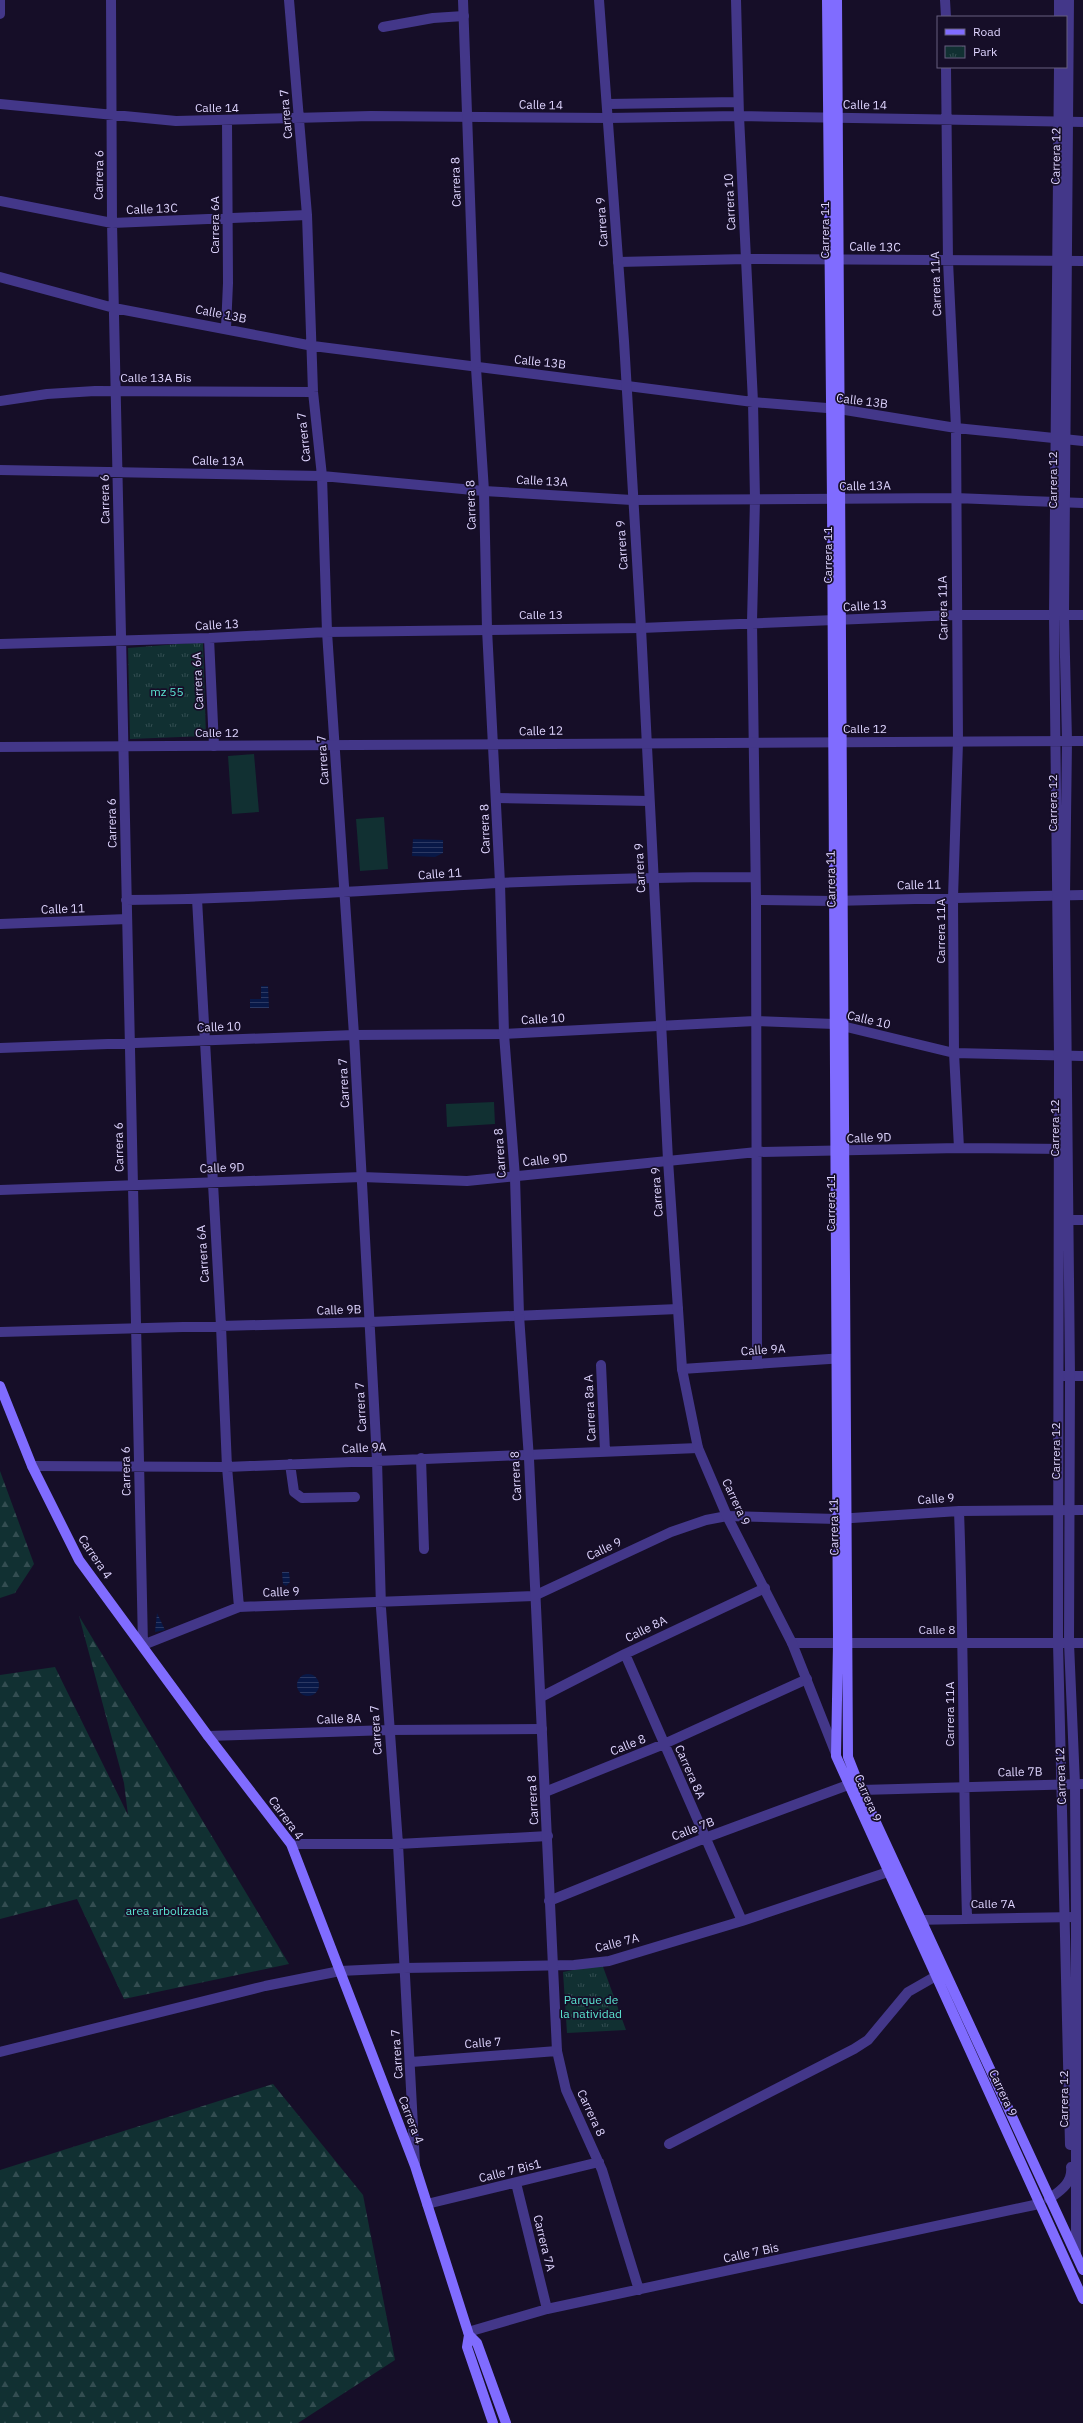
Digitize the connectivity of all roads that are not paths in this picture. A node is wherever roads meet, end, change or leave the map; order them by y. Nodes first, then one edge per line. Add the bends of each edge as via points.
1 (0, 0) edge
2 (111, 0) edge
3 (289, 0) edge
4 (463, 0) edge
5 (598, 0) edge
6 (736, 0) edge
7 (946, 0) edge
8 (1059, 0) edge
9 (1069, 0) edge
10 (827, 2) edge
11 (837, 2) edge
12 (0, 14) edge
13 (464, 16) junction
14 (946, 16) edge
15 (1059, 16) edge
16 (383, 27) dead end
17 (946, 68) edge
18 (1058, 68) edge
19 (738, 102) junction
20 (0, 104) edge
21 (607, 104) junction
22 (113, 116) junction
23 (739, 116) junction
24 (467, 117) junction
25 (827, 117) junction
26 (839, 117) junction
27 (300, 118) junction
28 (608, 118) junction
29 (946, 119) junction
30 (227, 121) junction
31 (1058, 121) junction
32 (1070, 121) junction
33 (1083, 122) edge
34 (0, 201) edge
35 (307, 215) junction
36 (228, 218) junction
37 (112, 223) junction
38 (746, 259) junction
39 (833, 259) junction
40 (948, 261) junction
41 (1063, 261) junction
42 (1083, 261) edge
43 (618, 262) junction
44 (0, 277) edge
45 (114, 308) junction
46 (226, 328) junction
47 (313, 346) junction
48 (476, 368) junction
49 (625, 385) junction
50 (115, 391) junction
51 (313, 392) junction
52 (0, 401) edge
53 (753, 402) junction
54 (835, 410) junction
55 (956, 428) junction
56 (1061, 439) junction
57 (1083, 441) edge
58 (0, 470) edge
59 (117, 471) junction
60 (322, 476) junction
61 (484, 491) junction
62 (955, 498) junction
63 (755, 499) junction
64 (632, 500) junction
65 (836, 500) junction
66 (1061, 501) junction
67 (1083, 503) edge
68 (955, 614) junction
69 (1083, 615) edge
70 (1059, 616) junction
71 (837, 620) junction
72 (752, 622) junction
73 (641, 628) junction
74 (487, 629) junction
75 (327, 632) junction
76 (209, 638) junction
77 (121, 640) junction
78 (0, 644) edge
79 (1056, 741) junction
80 (1066, 741) junction
81 (1083, 741) edge
82 (647, 742) junction
83 (837, 742) junction
84 (958, 742) junction
85 (753, 743) junction
86 (494, 744) junction
87 (335, 745) junction
88 (123, 746) junction
89 (214, 746) junction
90 (0, 747) edge
91 (496, 798) junction
92 (650, 801) junction
93 (755, 877) junction
94 (654, 878) junction
95 (500, 883) junction
96 (345, 894) junction
97 (1083, 895) edge
98 (1061, 896) junction
99 (953, 898) junction
100 (197, 899) junction
101 (844, 899) junction
102 (126, 900) junction
103 (756, 900) junction
104 (833, 901) junction
105 (127, 919) junction
106 (0, 924) edge
107 (755, 1021) junction
108 (834, 1024) junction
109 (661, 1026) junction
110 (845, 1028) junction
111 (504, 1034) junction
112 (354, 1035) junction
113 (205, 1040) junction
114 (130, 1044) junction
115 (0, 1048) edge
116 (954, 1053) junction
117 (1064, 1056) junction
118 (1083, 1056) edge
119 (959, 1148) junction
120 (1064, 1150) junction
121 (757, 1152) junction
122 (839, 1152) junction
123 (668, 1160) junction
124 (362, 1177) junction
125 (515, 1177) junction
126 (213, 1181) junction
127 (133, 1186) junction
128 (0, 1190) edge
129 (1067, 1220) junction
130 (1083, 1220) edge
131 (678, 1309) junction
132 (519, 1315) junction
133 (370, 1322) junction
134 (221, 1326) junction
135 (136, 1328) junction
136 (0, 1332) edge
137 (841, 1358) junction
138 (757, 1363) junction
139 (602, 1365) dead end
140 (682, 1369) junction
141 (1064, 1376) junction
142 (1083, 1376) edge
143 (0, 1386) edge
144 (698, 1448) junction
145 (605, 1451) junction
146 (528, 1454) junction
147 (421, 1458) junction
148 (377, 1460) junction
149 (290, 1464) junction
150 (32, 1466) junction
151 (227, 1467) junction
152 (139, 1468) junction
153 (355, 1497) dead end
154 (1064, 1510) junction
155 (1083, 1510) edge
156 (959, 1511) junction
157 (727, 1516) junction
158 (842, 1519) junction
159 (424, 1549) dead end
160 (765, 1588) junction
161 (534, 1596) junction
162 (382, 1603) junction
163 (239, 1607) junction
164 (964, 1642) junction
165 (792, 1643) junction
166 (838, 1643) junction
167 (849, 1643) junction
168 (1064, 1643) junction
169 (1083, 1643) edge
170 (143, 1645) junction
171 (625, 1654) junction
172 (807, 1679) junction
173 (541, 1697) junction
174 (542, 1729) junction
175 (389, 1730) junction
176 (208, 1736) junction
177 (664, 1744) junction
178 (836, 1756) junction
179 (848, 1757) joint
180 (1062, 1784) junction
181 (1079, 1784) edge
182 (848, 1785) junction
183 (963, 1785) junction
184 (861, 1790) junction
185 (545, 1792) junction
186 (548, 1836) junction
187 (705, 1838) junction
188 (291, 1844) junction
189 (398, 1844) junction
190 (888, 1872) junction
191 (549, 1901) junction
192 (967, 1917) junction
193 (1064, 1917) junction
194 (1076, 1917) junction
195 (921, 1919) junction
196 (742, 1921) junction
197 (910, 1921) junction
198 (551, 1964) junction
199 (404, 1968) junction
200 (340, 1971) junction
201 (945, 1971) junction
202 (935, 1976) junction
203 (557, 2051) junction
204 (0, 2052) edge
205 (411, 2062) junction
206 (669, 2144) dead end
207 (599, 2162) junction
208 (1077, 2163) edge
209 (415, 2166) junction
210 (516, 2183) junction
211 (1049, 2199) junction
212 (428, 2204) junction
213 (1039, 2204) junction
214 (1076, 2255) junction
215 (1083, 2270) edge
216 (639, 2290) junction
217 (1083, 2299) edge
218 (547, 2309) junction
219 (469, 2334) junction
220 (493, 2423) edge
221 (506, 2423) edge

1 - 12 street
2 - 22 street, Carrera 6
3 - 27 street, Carrera 7
4 - 13 street, Carrera 8
5 - 21 street, Carrera 9
6 - 19 street, Carrera 10
7 - 14 street
8 - 15 street
9 - 32 street, Carrera 12
10 - 11 main road
10 - 25 main road, Carrera 11
11 - 26 main road, Carrera 11
13 - 16 street via 433,18
13 - 24 street, Carrera 8
17 - 29 street, Carrera 11A
18 - 31 street, Carrera 12
19 - 21 street
19 - 23 street, Carrera 10
20 - 22 street, Calle 14
21 - 28 street, Carrera 9
22 - 30 street, Calle 14 via 176,121
22 - 37 street, Carrera 6
23 - 25 street, Calle 14
23 - 28 street, Calle 14
23 - 38 street, Carrera 10
24 - 27 street, Calle 14
24 - 28 street, Calle 14
24 - 48 street, Carrera 8
25 - 26 street, Calle 14
25 - 39 main road, Carrera 11
26 - 29 street, Calle 14
26 - 39 main road, Carrera 11
27 - 30 street, Calle 14
27 - 35 street, Carrera 7
28 - 43 street, Carrera 9
29 - 31 street, Calle 14
29 - 40 street, Carrera 11A
30 - 36 street, Carrera 6A
31 - 32 street, Calle 14
31 - 41 street, Carrera 12
32 - 33 street, Calle 14
32 - 41 street, Carrera 12
34 - 37 street, Calle 13C
35 - 36 street, Calle 13C
35 - 47 street, Carrera 7
36 - 37 street, Calle 13C
36 - 46 street, Carrera 6A
37 - 45 street, Carrera 6
38 - 39 street, Calle 13C
38 - 43 street, Calle 13C
38 - 53 street, Carrera 10
39 - 40 street, Calle 13C
39 - 54 main road, Carrera 11
40 - 41 street, Calle 13C
40 - 55 street, Carrera 11A
41 - 42 street, Calle 13C
41 - 56 street, Carrera 12
43 - 49 street, Carrera 9
44 - 45 street, Calle 13B
45 - 46 street, Calle 13B
45 - 50 street, Carrera 6
46 - 47 street, Calle 13B
47 - 48 street, Calle 13B
47 - 51 street, Carrera 7
48 - 49 street, Calle 13B
48 - 61 street, Carrera 8
49 - 53 street, Calle 13B
49 - 64 street, Carrera 9
50 - 51 street, Calle 13A Bis
50 - 52 street, Calle 13A Bis via 47,394
50 - 59 street, Carrera 6
51 - 60 street, Carrera 7
53 - 54 street, Calle 13B
53 - 63 street
54 - 55 street, Calle 13B
54 - 65 main road, Carrera 11
55 - 56 street, Calle 13B
55 - 62 street, Carrera 11A
56 - 57 street, Calle 13B
56 - 66 street, Carrera 12
58 - 59 street, Calle 13A
59 - 60 street, Calle 13A
59 - 77 street, Carrera 6
60 - 61 street, Calle 13A
60 - 75 street, Carrera 7
61 - 64 street, Calle 13A
61 - 74 street, Carrera 8
62 - 65 street, Calle 13A
62 - 66 street, Calle 13A
62 - 68 street, Carrera 11A
63 - 64 street, Calle 13A
63 - 65 street, Calle 13A
63 - 72 street
64 - 73 street, Carrera 9
65 - 71 main road, Carrera 11
66 - 67 street, Calle 13A
66 - 70 street, Carrera 12
68 - 70 street, Calle 13
68 - 71 street, Calle 13
68 - 84 street, Carrera 11A
69 - 70 street, Calle 13
70 - 79 street, Carrera 12
70 - 80 street, Carrera 12
71 - 72 street, Calle 13
71 - 83 main road, Carrera 11
72 - 73 street, Calle 13
72 - 85 street
73 - 74 street, Calle 13
73 - 82 street, Carrera 9
74 - 75 street, Calle 13
74 - 86 street, Carrera 8
75 - 76 street, Calle 13
75 - 87 street, Carrera 7
76 - 77 street, Calle 13
76 - 89 street, Carrera 6A
77 - 78 street, Calle 13
77 - 88 street, Carrera 6
79 - 80 street, Calle 12
79 - 84 street, Calle 12
79 - 98 street, Carrera 12
80 - 81 street, Calle 12
80 - 98 street, Carrera 12
82 - 85 street, Calle 12
82 - 86 street, Calle 12
82 - 92 street, Carrera 9
83 - 84 street, Calle 12
83 - 85 street, Calle 12
83 - 101 main road, Carrera 11
83 - 104 main road, Carrera 11
84 - 99 street, Carrera 11A
85 - 93 street
86 - 87 street, Calle 12
86 - 91 street, Carrera 8
87 - 89 street, Calle 12
87 - 96 street, Carrera 7
88 - 89 street, Calle 12
88 - 90 street, Calle 12
88 - 102 street, Carrera 6
91 - 92 street
91 - 95 street, Carrera 8
92 - 94 street, Carrera 9
93 - 94 street, Calle 11
93 - 103 street
94 - 95 street, Calle 11
94 - 109 street, Carrera 9
95 - 96 street, Calle 11
95 - 111 street, Carrera 8
96 - 100 street, Calle 11
96 - 112 street, Carrera 7
97 - 98 street, Calle 11
98 - 99 street, Calle 11
98 - 117 street, Carrera 12
99 - 101 street, Calle 11
99 - 116 street, Carrera 11A
100 - 102 street, Calle 11
100 - 113 street, Carrera 6A
101 - 104 street, Calle 11
101 - 110 main road, Carrera 11
102 - 105 street, Carrera 6
103 - 104 street, Calle 11
103 - 107 street
104 - 108 main road, Carrera 11
105 - 106 street, Calle 11
105 - 114 street, Carrera 6
107 - 108 street, Calle 10
107 - 109 street, Calle 10
107 - 121 street
108 - 110 street, Calle 10
108 - 122 main road, Carrera 11
109 - 111 street, Calle 10
109 - 123 street, Carrera 9
110 - 116 street, Calle 10
110 - 122 main road, Carrera 11
111 - 112 street, Calle 10
111 - 125 street, Carrera 8
112 - 113 street, Calle 10
112 - 124 street, Carrera 7
113 - 114 street, Calle 10
113 - 126 street, Carrera 6A
114 - 115 street, Calle 10
114 - 127 street, Carrera 6
116 - 117 street, Calle 10
116 - 119 street, Carrera 11A
117 - 118 street, Calle 10
117 - 120 street, Carrera 12
119 - 120 street, Calle 9D
119 - 122 street, Calle 9D
120 - 129 street, Carrera 12
120 - 141 street, Carrera 12
121 - 122 street, Calle 9D
121 - 123 street, Calle 9D
121 - 138 street
122 - 137 main road, Carrera 11
123 - 125 street, Calle 9D
123 - 131 street, Carrera 9
124 - 125 street, Calle 9D via 467,1181
124 - 126 street, Calle 9D
124 - 133 street, Carrera 7
125 - 132 street, Carrera 8
126 - 127 street, Calle 9D
126 - 134 street, Carrera 6A
127 - 128 street, Calle 9D
127 - 135 street, Carrera 6
129 - 130 street
129 - 141 street, Carrera 12
131 - 132 street, Calle 9B
131 - 140 street, Carrera 9
132 - 133 street, Calle 9B
132 - 146 street, Carrera 8
133 - 134 street, Calle 9B
133 - 148 street, Carrera 7
134 - 135 street, Calle 9B
134 - 151 street, Carrera 6A
135 - 136 street, Calle 9B
135 - 152 street, Carrera 6
137 - 138 street, Calle 9A
137 - 158 main road, Carrera 11
138 - 140 street, Calle 9A
139 - 145 street, Carrera 8a A
140 - 144 street, Carrera 9
141 - 142 street
141 - 154 street, Carrera 12
143 - 150 main road, Carrera 4
144 - 145 street, Calle 9A
144 - 157 street, Carrera 9
145 - 146 street, Calle 9A
146 - 147 street, Calle 9A
146 - 161 street, Carrera 8
147 - 148 street, Calle 9A
147 - 159 street
148 - 149 street, Calle 9A
148 - 162 street, Carrera 7
149 - 151 street, Calle 9A
149 - 153 street via 294,1492 302,1498
150 - 152 street, Calle 9A
150 - 170 main road, Carrera 4 via 58,1523 79,1560
151 - 152 street, Calle 9A
151 - 163 street, Carrera 6A
152 - 170 street, Carrera 6
154 - 155 street, Calle 9
154 - 156 street, Calle 9
154 - 168 street, Carrera 12
156 - 158 street, Calle 9
156 - 164 street, Carrera 11A
157 - 158 street, Calle 9
157 - 160 street, Carrera 9
157 - 161 street, Calle 9 via 670,1532
158 - 166 main road, Carrera 11
158 - 167 main road, Carrera 11
160 - 165 street, Carrera 9
160 - 171 street, Calle 8A
161 - 162 street, Calle 9
161 - 173 street, Carrera 8
162 - 163 street, Calle 9
162 - 175 street, Carrera 7
163 - 170 street, Calle 9
164 - 167 street, Calle 8
164 - 168 street, Calle 8
164 - 183 street, Carrera 11A
165 - 166 street, Calle 8
165 - 172 street, Carrera 9
166 - 167 street, Calle 8
166 - 178 main road, Carrera 11
167 - 179 main road, Carrera 11
168 - 169 street, Calle 8
168 - 180 street, Carrera 12
168 - 181 street, Carrera 12
170 - 176 main road, Carrera 4
171 - 173 street, Calle 8A
171 - 177 street, Carrera 8A
172 - 177 street, Calle 8
172 - 178 street, Carrera 9
173 - 174 street, Carrera 8
174 - 175 street, Calle 8A
174 - 185 street, Carrera 8
175 - 176 street, Calle 8A
175 - 189 street, Carrera 7
176 - 188 main road, Carrera 4
177 - 185 street, Calle 8
177 - 187 street, Carrera 8A
178 - 182 main road, Carrera 9
179 - 184 main road, Carrera 9
180 - 181 street, Calle 7B
180 - 183 street, Calle 7B
180 - 193 street, Carrera 12
181 - 194 street, Carrera 12
182 - 187 street, Calle 7B
182 - 190 main road, Carrera 9
183 - 184 street, Calle 7B
183 - 192 street, Carrera 11A
184 - 195 main road, Carrera 9
185 - 186 street, Carrera 8
186 - 189 street
186 - 191 street, Carrera 8
187 - 191 street, Calle 7B
187 - 196 street, Carrera 8A
188 - 189 street
188 - 200 main road, Carrera 4
189 - 199 street, Carrera 7
190 - 196 street, Calle 7A
190 - 197 main road, Carrera 9
191 - 198 street, Carrera 8
192 - 193 street, Calle 7A
192 - 195 street, Calle 7A
193 - 194 street, Calle 7A
193 - 208 street, Carrera 12
194 - 208 street, Carrera 12
195 - 197 street, Calle 7A
195 - 201 main road, Carrera 9
196 - 198 street, Calle 7A via 610,1961 574,1965
197 - 202 main road, Carrera 9
198 - 199 street, Calle 7A
198 - 203 street, Carrera 8
199 - 200 street, Calle 7A
199 - 205 street, Carrera 7
200 - 204 street, Calle 7A via 257,1988
200 - 209 main road, Carrera 4
201 - 202 street
201 - 211 main road, Carrera 9
202 - 206 street via 908,1992 868,2040 854,2049
202 - 213 main road, Carrera 9
203 - 205 street, Calle 7
203 - 207 street, Carrera 8 via 566,2090
205 - 209 street, Carrera 7
207 - 210 street, Calle 7 Bis1
207 - 216 street, Carrera 8
208 - 211 street, Carrera 12 via 1069,2180
208 - 214 street, Carrera 12
209 - 212 main road, Carrera 4
210 - 212 street, Calle 7 Bis1
210 - 218 street, Carrera 7A
211 - 214 main road, Carrera 9
212 - 219 main road, Carrera 4
213 - 216 street, Calle 7 Bis
213 - 217 main road, Carrera 9
214 - 215 main road, Carrera 9
216 - 218 street, Calle 7 Bis
218 - 219 street, Calle 7 Bis
219 - 220 main road, Carrera 4 via 467,2347
219 - 221 main road, Carrera 4 via 477,2344

